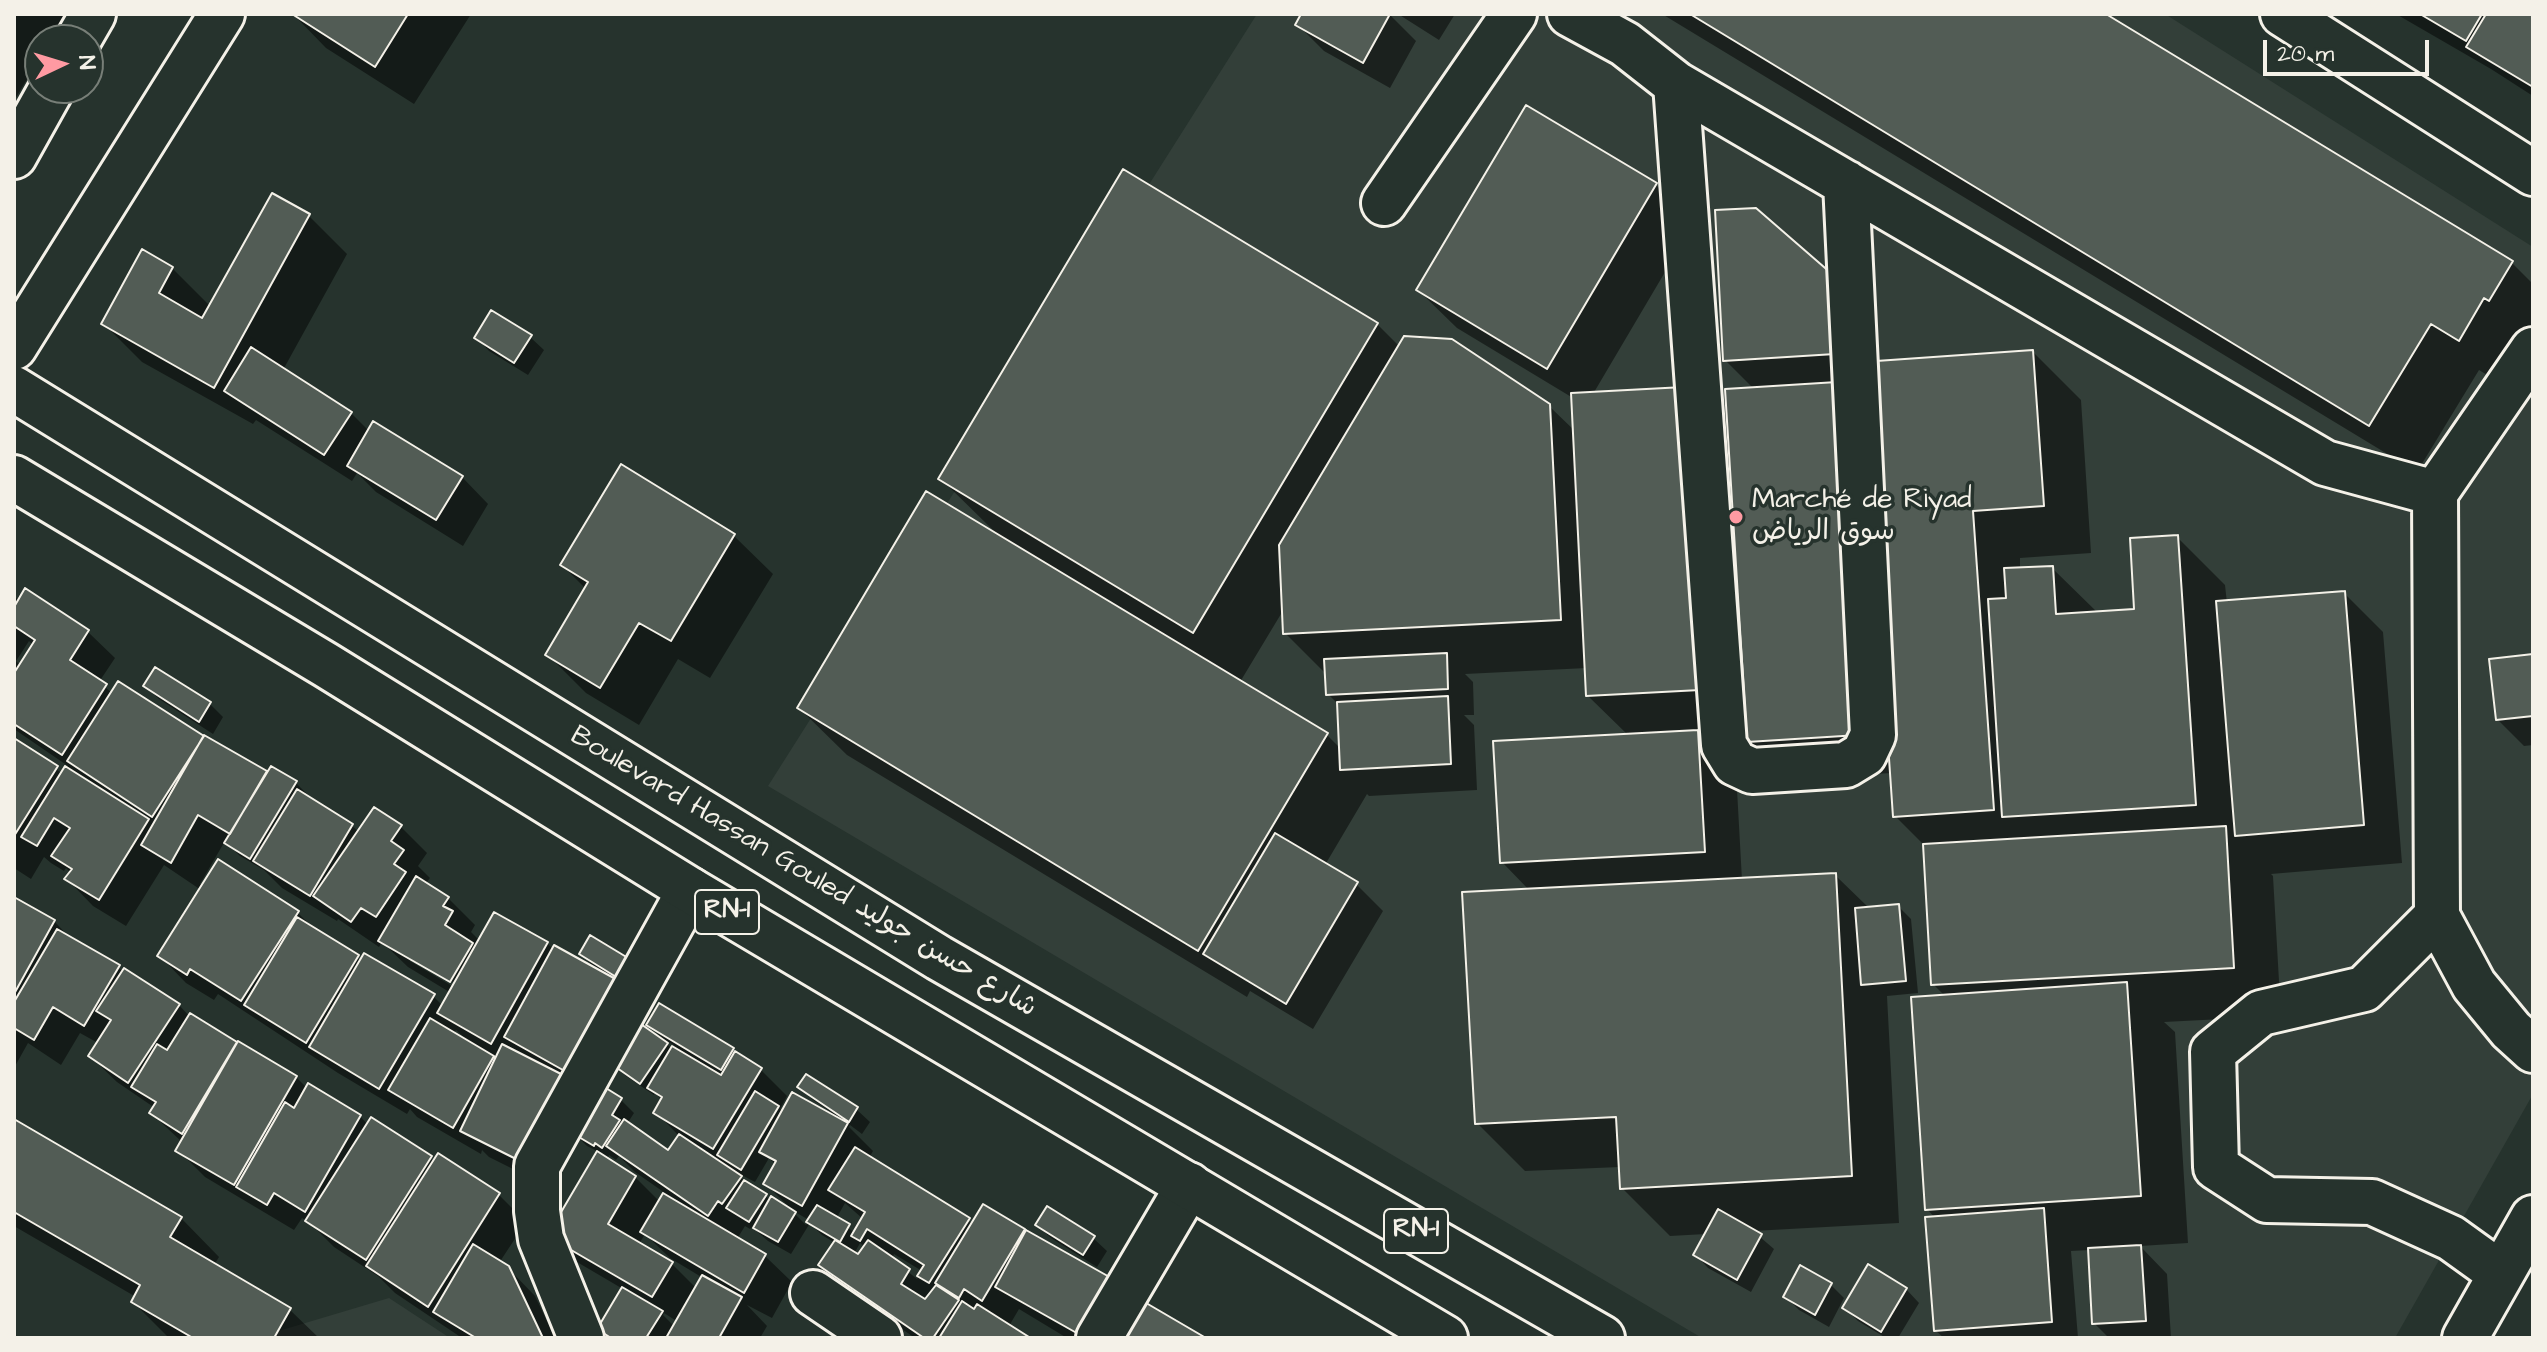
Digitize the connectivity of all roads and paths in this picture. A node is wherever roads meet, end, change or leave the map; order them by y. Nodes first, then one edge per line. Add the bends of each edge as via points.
1 (222, 14) edge
2 (1514, 14) edge
3 (1570, 14) edge
4 (2283, 14) edge
5 (1676, 84) junction
6 (43, 104) edge
7 (14, 156) edge
8 (2533, 173) edge
9 (1846, 183) junction
10 (1384, 203) dead end
11 (14, 347) edge
12 (2533, 350) edge
13 (14, 389) edge
14 (14, 478) edge
15 (2435, 493) junction
16 (363, 605) junction
17 (326, 665) junction
18 (690, 890) junction
19 (2437, 916) junction
20 (2533, 1050) edge
21 (1189, 1185) junction
22 (2533, 1218) edge
23 (2501, 1274) junction
24 (813, 1293) dead end
25 (581, 1338) edge
26 (879, 1338) edge
27 (1099, 1338) edge
28 (1445, 1338) edge
29 (1602, 1338) edge
30 (2465, 1338) edge

1 - 11 main road
2 - 10 main road
3 - 5 main road via 1625,44
4 - 8 main road
5 - 9 main road
5 - 9 main road via 1724,745 1735,763 1752,771 1846,765 1864,754 1873,735
6 - 7 main road
9 - 15 main road via 2325,463
12 - 15 main road
13 - 16 main road, Boulevard Hassan Gouled شارع حسن جوليد / RN-1
14 - 17 main road, RN-1
15 - 19 main road
16 - 17 main road
16 - 29 main road, Boulevard Hassan Gouled شارع حسن جوليد / RN-1 via 939,958
17 - 18 main road, RN-1
18 - 21 main road, RN-1
18 - 25 main road via 537,1166 541,1239
19 - 20 main road via 2474,985
19 - 23 main road via 2364,989 2261,1013 2213,1052 2216,1167 2267,1200 2372,1202 2451,1238
21 - 27 main road
21 - 28 main road, RN-1
22 - 23 main road
23 - 30 main road
24 - 26 main road

